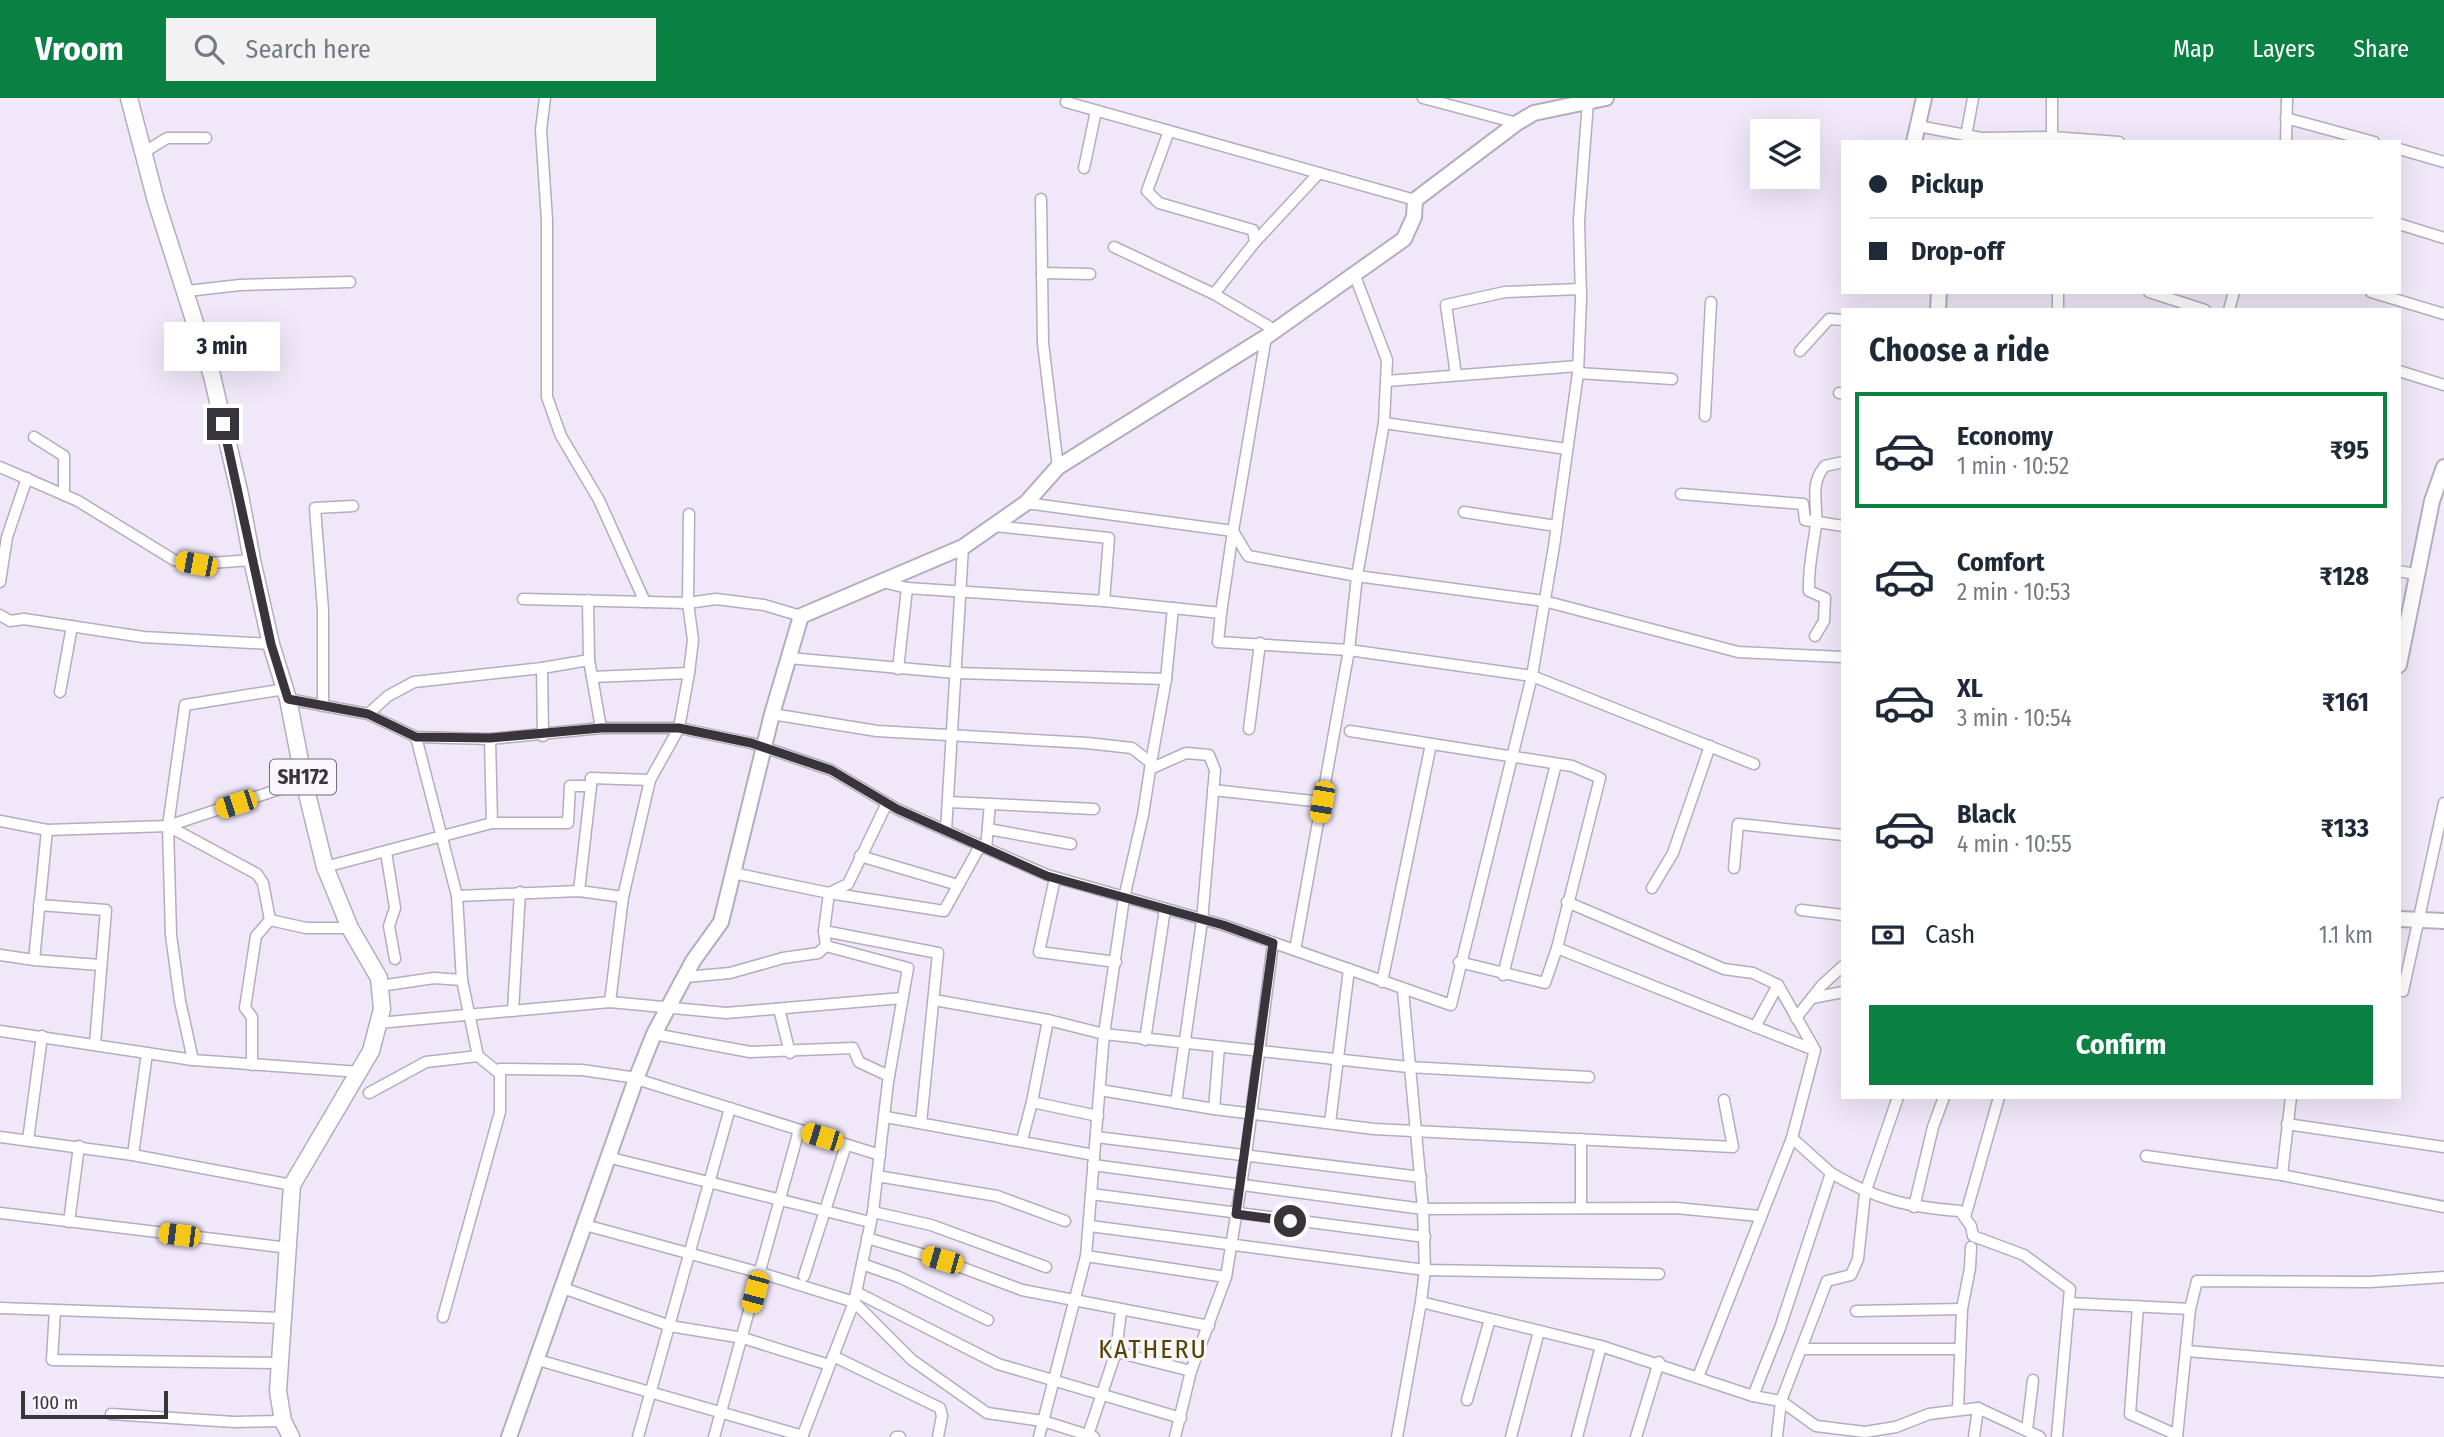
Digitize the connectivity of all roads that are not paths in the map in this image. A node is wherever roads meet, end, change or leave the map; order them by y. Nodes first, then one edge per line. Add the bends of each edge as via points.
1 (129, 98) edge
2 (545, 98) edge
3 (1423, 98) edge
4 (1606, 98) edge
5 (1924, 98) edge
6 (1973, 98) edge
7 (2052, 98) edge
8 (2287, 98) edge
9 (1066, 102) dead end
10 (1588, 102) junction
11 (1096, 110) junction
12 (2286, 118) junction
13 (1517, 123) junction
14 (1918, 126) junction
15 (1169, 131) junction
16 (1966, 136) junction
17 (206, 138) dead end
18 (2052, 139) edge
19 (1914, 140) edge
20 (1981, 140) edge
21 (2074, 140) edge
22 (2286, 140) edge
23 (2367, 140) edge
24 (2401, 150) edge
25 (143, 153) junction
26 (2444, 162) edge
27 (1084, 168) dead end
28 (1319, 173) junction
29 (1041, 198) dead end
30 (1415, 200) junction
31 (2401, 225) edge
32 (2444, 238) edge
33 (1255, 242) junction
34 (1114, 247) dead end
35 (1042, 273) junction
36 (1090, 274) dead end
37 (1354, 275) junction
38 (350, 282) dead end
39 (1581, 289) junction
40 (187, 291) junction
41 (1214, 294) junction
42 (2155, 294) edge
43 (2378, 294) edge
44 (1711, 302) dead end
45 (2199, 308) edge
46 (2444, 314) edge
47 (1841, 320) edge
48 (1269, 333) junction
49 (1800, 351) dead end
50 (1578, 369) junction
51 (2401, 372) edge
52 (1456, 375) junction
53 (1672, 379) dead end
54 (1387, 380) junction
55 (2444, 385) edge
56 (1705, 416) dead end
57 (1384, 423) junction
58 (34, 436) dead end
59 (1567, 449) junction
60 (1841, 462) edge
61 (0, 467) edge
62 (1058, 467) junction
63 (2444, 467) edge
64 (27, 478) junction
65 (1681, 494) dead end
66 (65, 495) junction
67 (1026, 503) junction
68 (353, 506) dead end
69 (1464, 512) dead end
70 (689, 514) dead end
71 (1816, 524) junction
72 (995, 526) junction
73 (1556, 526) junction
74 (1841, 526) edge
75 (1233, 531) junction
76 (964, 547) junction
77 (252, 561) junction
78 (2401, 572) edge
79 (2419, 575) junction
80 (1357, 576) junction
81 (0, 582) edge
82 (883, 582) junction
83 (907, 588) junction
84 (960, 591) junction
85 (523, 599) dead end
86 (588, 600) junction
87 (2406, 600) edge
88 (1104, 601) junction
89 (1544, 601) junction
90 (645, 602) junction
91 (688, 603) junction
92 (1173, 608) junction
93 (1221, 613) junction
94 (0, 615) edge
95 (801, 616) junction
96 (2404, 619) edge
97 (72, 626) junction
98 (1815, 636) dead end
99 (1260, 643) junction
100 (271, 644) junction
101 (2401, 647) edge
102 (1349, 650) junction
103 (1841, 657) edge
104 (789, 658) junction
105 (589, 660) junction
106 (542, 668) junction
107 (898, 669) junction
108 (689, 673) junction
109 (956, 673) junction
110 (1532, 676) junction
111 (592, 677) junction
112 (1166, 679) junction
113 (60, 692) dead end
114 (287, 694) junction
115 (323, 706) junction
116 (368, 714) junction
117 (772, 714) junction
118 (601, 728) junction
119 (679, 728) junction
120 (1249, 729) dead end
121 (1350, 731) dead end
122 (953, 734) junction
123 (543, 736) junction
124 (416, 737) junction
125 (490, 738) junction
126 (1431, 744) junction
127 (1710, 746) junction
128 (764, 747) junction
129 (1511, 759) junction
130 (1556, 764) junction
131 (1754, 764) dead end
132 (1151, 766) junction
133 (650, 780) junction
134 (304, 781) junction
135 (591, 786) junction
136 (1213, 790) junction
137 (1322, 802) junction
138 (887, 803) junction
139 (948, 803) junction
140 (2444, 803) edge
141 (990, 804) junction
142 (1094, 809) dead end
143 (0, 821) edge
144 (492, 823) junction
145 (168, 826) junction
146 (988, 829) junction
147 (47, 830) junction
148 (946, 831) junction
149 (1841, 835) edge
150 (440, 838) junction
151 (1071, 844) dead end
152 (983, 847) junction
153 (386, 852) junction
154 (860, 856) junction
155 (325, 867) junction
156 (1734, 868) dead end
157 (733, 873) junction
158 (1055, 878) junction
159 (958, 885) junction
160 (1652, 888) dead end
161 (579, 891) junction
162 (520, 892) junction
163 (829, 893) junction
164 (457, 897) junction
165 (623, 897) junction
166 (1124, 898) junction
167 (1567, 902) junction
168 (39, 905) junction
169 (1165, 909) junction
170 (1801, 910) dead end
171 (1841, 915) edge
172 (2401, 919) edge
173 (270, 920) junction
174 (1202, 921) junction
175 (2418, 921) junction
176 (2444, 921) edge
177 (350, 928) junction
178 (824, 931) junction
179 (1273, 943) junction
180 (826, 946) junction
181 (1557, 948) junction
182 (1295, 950) junction
183 (0, 955) edge
184 (395, 959) dead end
185 (34, 960) junction
186 (1116, 962) junction
187 (1459, 962) junction
188 (100, 965) junction
189 (1841, 968) edge
190 (1349, 969) junction
191 (1503, 975) junction
192 (685, 977) junction
193 (462, 980) junction
194 (1382, 982) junction
195 (1778, 985) junction
196 (380, 986) junction
197 (1403, 990) junction
198 (2401, 991) edge
199 (1841, 992) edge
200 (902, 998) junction
201 (1812, 998) junction
202 (934, 1000) junction
203 (610, 1002) junction
204 (668, 1009) junction
205 (779, 1009) junction
206 (513, 1011) junction
207 (471, 1013) junction
208 (1796, 1018) junction
209 (1048, 1020) junction
210 (378, 1023) junction
211 (1755, 1027) junction
212 (0, 1031) edge
213 (654, 1034) junction
214 (1104, 1034) junction
215 (42, 1036) junction
216 (1145, 1040) junction
217 (1183, 1043) junction
218 (94, 1044) junction
219 (1219, 1047) junction
220 (1815, 1050) junction
221 (1260, 1051) junction
222 (147, 1053) junction
223 (790, 1053) junction
224 (478, 1056) junction
225 (193, 1060) junction
226 (1338, 1060) junction
227 (252, 1065) junction
228 (1408, 1068) junction
229 (360, 1072) junction
230 (499, 1073) junction
231 (889, 1076) junction
232 (1589, 1077) dead end
233 (636, 1079) junction
234 (1100, 1090) junction
235 (369, 1093) dead end
236 (1897, 1099) edge
237 (1943, 1099) edge
238 (1998, 1099) edge
239 (2291, 1099) edge
240 (1724, 1100) dead end
241 (1032, 1102) junction
242 (1176, 1103) junction
243 (730, 1108) junction
244 (1214, 1109) junction
245 (1251, 1114) junction
246 (1098, 1116) junction
247 (886, 1118) junction
248 (921, 1123) junction
249 (1329, 1124) junction
250 (2287, 1124) junction
251 (799, 1130) junction
252 (1415, 1132) junction
253 (0, 1137) edge
254 (1096, 1137) junction
255 (1792, 1138) junction
256 (1581, 1139) junction
257 (28, 1140) junction
258 (1022, 1140) junction
259 (846, 1144) junction
260 (79, 1146) junction
261 (2444, 1147) edge
262 (133, 1155) junction
263 (880, 1155) junction
264 (1246, 1155) junction
265 (2146, 1156) dead end
266 (607, 1157) junction
267 (1094, 1160) junction
268 (1831, 1173) junction
269 (2282, 1175) junction
270 (877, 1176) junction
271 (1421, 1177) junction
272 (710, 1183) junction
273 (292, 1185) junction
274 (1241, 1186) junction
275 (1865, 1193) junction
276 (1091, 1194) junction
277 (780, 1200) junction
278 (1914, 1207) junction
279 (2444, 1207) edge
280 (1581, 1208) junction
281 (1423, 1209) junction
282 (825, 1211) junction
283 (0, 1213) edge
284 (1236, 1214) junction
285 (1759, 1216) junction
286 (872, 1217) junction
287 (1965, 1217) junction
288 (1065, 1221) dead end
289 (69, 1222) junction
290 (585, 1225) junction
291 (1090, 1226) junction
292 (1425, 1237) junction
293 (867, 1238) junction
294 (1232, 1244) junction
295 (1971, 1247) dead end
296 (289, 1248) junction
297 (690, 1254) junction
298 (1086, 1256) junction
299 (862, 1264) junction
300 (1046, 1267) dead end
301 (1425, 1270) junction
302 (761, 1273) junction
303 (1659, 1274) dead end
304 (804, 1276) dead end
305 (1227, 1276) junction
306 (2444, 1277) edge
307 (563, 1288) junction
308 (855, 1297) junction
309 (1075, 1298) junction
310 (1421, 1302) junction
311 (2069, 1303) junction
312 (2138, 1306) junction
313 (0, 1308) edge
314 (2190, 1308) junction
315 (1962, 1309) junction
316 (55, 1310) junction
317 (1121, 1311) junction
318 (1856, 1311) dead end
319 (443, 1317) dead end
320 (284, 1318) junction
321 (1490, 1319) junction
322 (988, 1320) dead end
323 (670, 1326) junction
324 (1209, 1326) junction
325 (1539, 1331) junction
326 (743, 1338) junction
327 (1601, 1346) junction
328 (1803, 1349) junction
329 (1960, 1349) junction
330 (2186, 1351) junction
331 (1116, 1352) junction
332 (538, 1360) junction
333 (831, 1361) junction
334 (1659, 1362) junction
335 (280, 1363) junction
336 (1191, 1371) junction
337 (2444, 1372) edge
338 (1698, 1377) junction
339 (1054, 1380) junction
340 (2033, 1380) dead end
341 (651, 1390) junction
342 (1102, 1392) junction
343 (1753, 1396) junction
344 (1467, 1400) dead end
345 (1781, 1401) junction
346 (1978, 1408) junction
347 (1958, 1409) junction
348 (721, 1413) junction
349 (111, 1414) dead end
350 (1181, 1418) junction
351 (283, 1421) junction
352 (1043, 1421) junction
353 (2027, 1430) junction
354 (802, 1436) edge
355 (1091, 1436) edge
356 (2177, 1436) edge
357 (291, 1437) edge
358 (509, 1437) edge
359 (638, 1437) edge
360 (714, 1437) edge
361 (937, 1437) edge
362 (1039, 1437) edge
363 (1175, 1437) edge
364 (1397, 1437) edge
365 (1511, 1437) edge
366 (1577, 1437) edge
367 (1636, 1437) edge
368 (1777, 1437) edge
369 (1974, 1437) edge
370 (2040, 1437) edge
371 (2057, 1437) edge

1 - 25 main road, SH172
2 - 90 street via 541,130 547,220 547,397 561,436 599,500
3 - 13 street
4 - 10 main road
5 - 14 main road
6 - 16 street
7 - 18 street
8 - 12 street
9 - 11 street
10 - 13 main road via 1534,113
10 - 39 street via 1579,220
11 - 15 street
11 - 27 street
12 - 22 street
12 - 23 street
13 - 30 main road
14 - 16 street
14 - 19 main road
15 - 28 street
15 - 33 street via 1147,191 1159,203 1253,230
16 - 20 street
17 - 25 street via 167,138
18 - 20 street
18 - 21 street
24 - 26 street
25 - 40 main road, SH172
28 - 30 street
28 - 33 street
29 - 35 street
30 - 37 main road via 1414,217 1404,239
31 - 32 street
33 - 41 street
34 - 41 street
35 - 36 street
35 - 62 street via 1043,343
37 - 48 main road
37 - 54 street via 1387,360
38 - 40 street
39 - 50 street
39 - 52 street via 1505,292 1446,305
40 - 77 main road, SH172 via 212,376
41 - 48 street
42 - 45 street
43 - 46 street
44 - 56 street
47 - 49 street via 1829,319
48 - 62 main road
48 - 75 street
50 - 52 street
50 - 53 street
50 - 59 street
51 - 55 street
52 - 54 street
54 - 57 street
57 - 59 street
57 - 80 street
58 - 66 street via 64,456
59 - 73 street
60 - 71 street via 1820,471 1814,499
61 - 64 street
62 - 67 main road
63 - 79 main road via 2432,501
64 - 66 street
64 - 81 street via 7,537
65 - 71 street via 1802,504 1805,520
66 - 77 street via 174,560 196,564
67 - 72 main road
67 - 75 street
68 - 115 street via 315,508 323,610
69 - 73 street
70 - 91 street
71 - 74 street
71 - 98 street via 1808,565 1809,591 1825,598 1824,621
72 - 76 main road
72 - 88 street via 1110,538
73 - 89 street
75 - 80 street via 1248,556
75 - 93 street
76 - 82 main road
76 - 84 street
77 - 100 main road, SH172
78 - 79 street
79 - 87 main road
80 - 89 street
80 - 102 street
82 - 83 street
82 - 95 main road
83 - 84 street
83 - 107 street
84 - 88 street
84 - 109 street
85 - 86 street
86 - 90 street
86 - 105 street
87 - 96 main road
88 - 92 street
89 - 103 street via 1738,652
89 - 110 street
90 - 91 street
91 - 95 street via 716,599 764,605
91 - 108 street via 693,640
92 - 93 street
92 - 112 street
93 - 99 street via 1218,642
94 - 97 street via 10,621 24,618
95 - 104 main road
96 - 101 main road
97 - 100 street via 143,637
97 - 113 street
99 - 102 street
99 - 120 street
100 - 114 main road, SH172
102 - 110 street
102 - 137 street
104 - 107 street
104 - 117 main road
105 - 106 street
105 - 111 street
106 - 116 street via 414,682
106 - 123 street
107 - 109 street
108 - 111 street
108 - 119 street
109 - 112 street
109 - 122 street
110 - 127 street
110 - 129 street
111 - 118 street
112 - 132 street
114 - 115 street
114 - 134 main road, SH172
114 - 145 street via 185,705
115 - 116 street
116 - 124 street
117 - 122 street via 877,731
117 - 128 main road
118 - 119 street
118 - 123 street
119 - 128 street
119 - 133 street
121 - 126 street
122 - 132 street via 1132,748
122 - 139 street
123 - 125 street
124 - 125 street
124 - 150 street
125 - 144 street
126 - 129 street
126 - 194 street
127 - 131 street
127 - 160 street via 1673,853
128 - 138 street via 831,770
128 - 157 main road
129 - 130 street
129 - 187 street
130 - 167 street via 1600,778
130 - 191 street
132 - 136 street via 1186,753 1209,755 1215,770
132 - 166 street
133 - 135 street via 592,778
133 - 165 street
134 - 145 street
134 - 155 main road, SH172
135 - 144 street via 570,786 568,823
135 - 161 street
136 - 137 street
136 - 174 street
137 - 182 street
138 - 148 street
138 - 154 street
139 - 141 street
139 - 148 street
140 - 175 street
141 - 142 street
141 - 146 street
143 - 147 street
144 - 150 street
145 - 147 street
145 - 173 street via 257,874
145 - 225 street via 172,934
146 - 151 street
146 - 152 street
147 - 168 street
148 - 152 street
149 - 156 street via 1738,824
150 - 153 street
150 - 164 street
152 - 158 street
152 - 159 street
153 - 155 street
153 - 184 street via 395,908 389,926
154 - 159 street
154 - 163 street via 848,884
155 - 177 main road, SH172
157 - 163 street
157 - 192 main road via 721,922
158 - 166 street
158 - 186 street via 1039,952
159 - 163 street via 944,911
161 - 162 street
161 - 165 street
162 - 164 street
162 - 206 street
163 - 178 street
164 - 193 street
165 - 203 street
166 - 169 street
166 - 186 street
167 - 181 street
167 - 195 street via 1724,969 1753,973
168 - 185 street
168 - 188 street via 106,910
169 - 174 street
169 - 216 street
170 - 171 street
172 - 175 main road
173 - 177 street via 306,928
173 - 227 street via 256,936 247,990
174 - 179 street
174 - 217 street
175 - 176 main road
175 - 198 street
177 - 196 main road, SH172
178 - 180 street
178 - 202 street via 938,953
179 - 182 street
179 - 221 street
180 - 192 street via 818,953 730,973
180 - 200 street via 908,968
181 - 191 street via 1545,983
181 - 211 street
182 - 190 street
183 - 185 street
185 - 188 street
186 - 214 street
187 - 191 street
187 - 197 street via 1451,1005
188 - 218 street
189 - 201 street
190 - 194 street
190 - 226 street
192 - 204 main road
193 - 196 street via 434,978
193 - 207 street
194 - 197 street
195 - 208 street
195 - 211 street
196 - 210 main road, SH172
197 - 228 street
199 - 201 street
200 - 205 street
200 - 231 street
201 - 208 street
202 - 209 street
202 - 248 street
203 - 204 street
203 - 206 street
204 - 205 street via 726,1013
204 - 213 main road
205 - 223 street
206 - 207 street
207 - 210 street
207 - 224 street
208 - 220 street
209 - 214 street
209 - 241 street
210 - 229 main road, SH172
211 - 220 street
212 - 215 street
213 - 223 street via 750,1052
213 - 233 main road
214 - 216 street
214 - 234 street
215 - 218 street
215 - 257 street
216 - 217 street
217 - 219 street
217 - 242 street
218 - 222 street
219 - 221 street
219 - 244 street
220 - 255 street
221 - 226 street
221 - 245 street
222 - 225 street
222 - 262 street
223 - 231 street via 853,1048 859,1062
224 - 230 street
224 - 235 street via 426,1062
225 - 227 street
226 - 228 street
226 - 249 street
227 - 229 street
228 - 232 street
228 - 252 street
229 - 273 main road, SH172
230 - 233 street via 500,1069 582,1070
230 - 319 street via 500,1111
231 - 247 street
233 - 243 street
233 - 266 main road
234 - 242 street
234 - 246 street
236 - 275 street
237 - 278 street
238 - 287 street
239 - 250 street
240 - 256 street via 1733,1147
241 - 246 street
241 - 258 street
242 - 244 street
243 - 251 street
243 - 272 street
244 - 245 street
245 - 249 street
245 - 264 street
246 - 254 street
247 - 248 street
247 - 263 street
248 - 258 street
249 - 252 street
250 - 261 street
250 - 269 street
251 - 259 street
251 - 277 street
252 - 256 street
252 - 271 street
253 - 257 street
254 - 264 street
254 - 267 street
255 - 268 street
255 - 285 street
256 - 280 street
257 - 260 street
258 - 267 street
259 - 263 street
259 - 282 street
260 - 262 street
260 - 289 street
262 - 273 street
263 - 270 street
264 - 271 street
264 - 274 street
265 - 269 street
266 - 272 street
266 - 290 main road
267 - 274 street
267 - 276 street
268 - 275 street
268 - 343 street
269 - 279 street
270 - 286 street
270 - 288 street via 997,1196
271 - 281 street
272 - 277 street
272 - 297 street
273 - 296 main road, SH172
274 - 281 street
274 - 284 street
275 - 278 street
275 - 328 street via 1851,1275 1827,1281
276 - 284 street
276 - 291 street
277 - 282 street
277 - 302 street
278 - 287 street via 1960,1211
280 - 281 street
280 - 285 street via 1676,1208
281 - 292 street
282 - 286 street
282 - 304 street
283 - 289 street
284 - 292 street
284 - 294 street
285 - 338 street
286 - 293 street
286 - 300 street via 931,1225
287 - 311 street via 1973,1236 2024,1255 2070,1289
289 - 296 street
290 - 297 street
290 - 307 main road
291 - 294 street
291 - 298 street
292 - 301 street
293 - 299 street
293 - 309 street via 1023,1290
294 - 301 street
294 - 305 street
295 - 315 street
296 - 320 main road, SH172
297 - 302 street
297 - 323 street
298 - 305 street
298 - 309 street
299 - 308 street
299 - 322 street via 899,1276
301 - 303 street
301 - 310 street
302 - 308 street
302 - 326 street
305 - 324 street
306 - 314 street via 2370,1282 2197,1281
307 - 323 street
307 - 332 main road
308 - 333 street
308 - 339 street via 998,1364
308 - 352 street via 912,1360 987,1413
309 - 317 street
309 - 339 street
310 - 321 street
310 - 364 street
311 - 312 street
311 - 371 street
312 - 314 street
312 - 356 street via 2130,1414
313 - 316 street
314 - 330 street
315 - 318 street
315 - 329 street
316 - 320 street
316 - 335 street via 52,1360
317 - 324 street
317 - 331 street
320 - 335 main road, SH172
321 - 325 street
321 - 344 street
323 - 326 street
323 - 341 street
324 - 336 street
325 - 327 street
325 - 365 street
326 - 333 street
326 - 348 street
327 - 334 street
327 - 366 street
328 - 329 street
328 - 345 street
329 - 347 street
330 - 337 street
330 - 356 street
331 - 336 street
331 - 342 street
332 - 341 street
332 - 358 main road
333 - 354 street
333 - 361 street via 940,1408
334 - 338 street
334 - 367 street
335 - 351 main road, SH172
336 - 350 street
338 - 343 street
339 - 342 street
339 - 352 street
340 - 353 street
341 - 348 street
341 - 359 street
342 - 350 street
342 - 355 street
343 - 345 street
345 - 347 street via 1816,1426 1865,1432
345 - 368 street
346 - 347 street
346 - 353 street
346 - 369 street
348 - 354 street
348 - 360 street
349 - 351 street
350 - 363 street
351 - 357 main road, SH172
352 - 355 street
352 - 362 street
353 - 370 street

